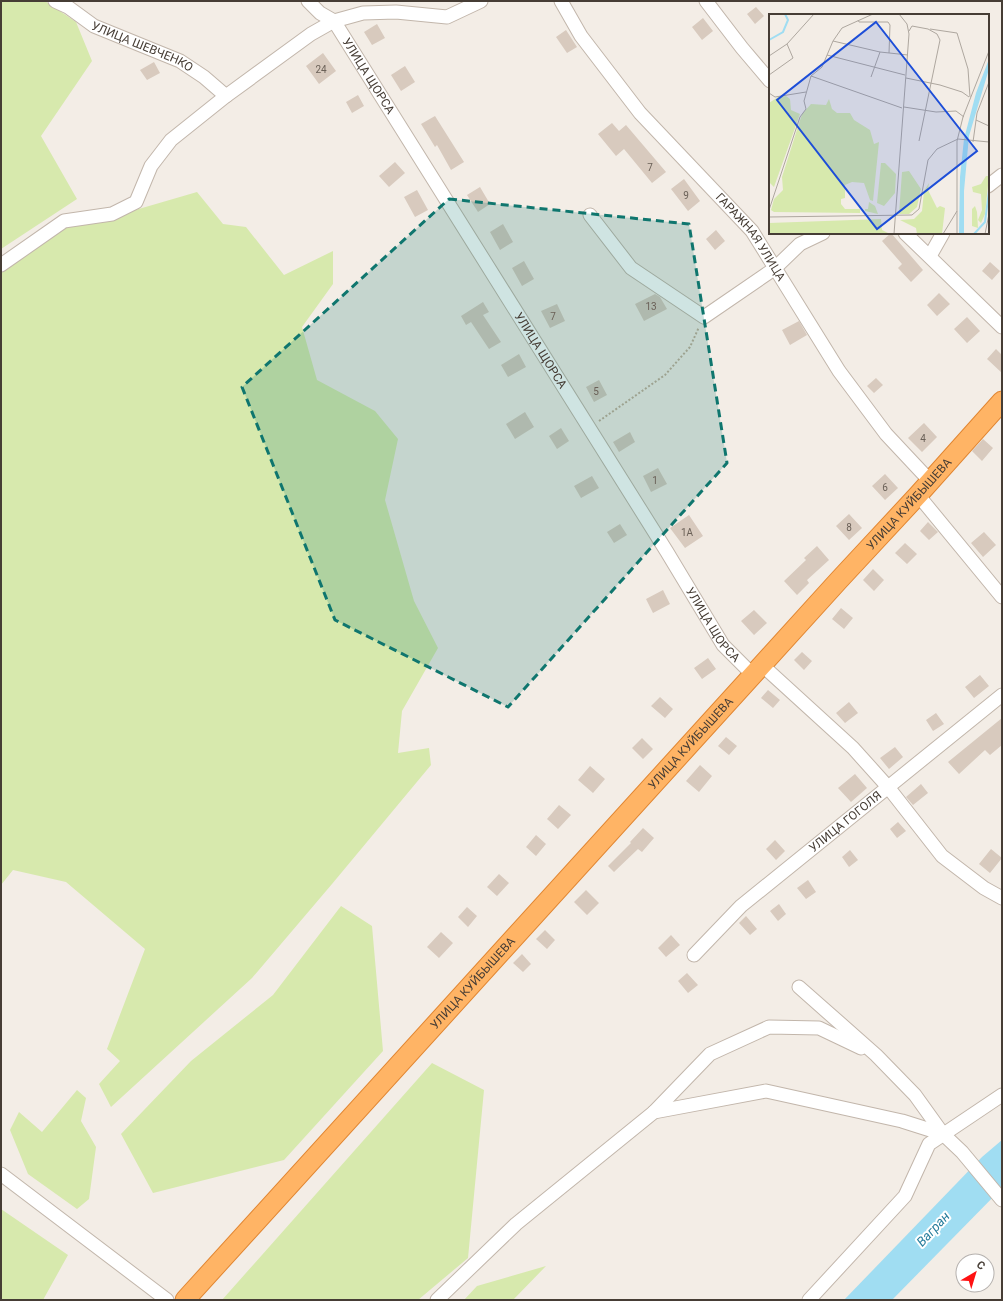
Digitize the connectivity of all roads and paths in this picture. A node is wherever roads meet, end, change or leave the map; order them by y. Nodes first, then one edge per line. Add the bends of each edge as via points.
1 (55, 1) edge
2 (308, 1) edge
3 (481, 1) edge
4 (561, 1) edge
5 (706, 1) edge
6 (334, 21) junction
7 (769, 80) edge
8 (226, 96) junction
9 (1002, 175) edge
10 (989, 185) edge
11 (590, 215) dead end
12 (820, 234) edge
13 (906, 234) edge
14 (941, 234) edge
15 (930, 256) junction
16 (1, 265) edge
17 (774, 269) junction
18 (704, 317) junction
19 (1002, 328) edge
20 (1002, 401) edge
21 (588, 428) junction
22 (924, 488) junction
23 (1002, 597) edge
24 (758, 670) junction
25 (1002, 695) edge
26 (888, 787) junction
27 (1002, 898) edge
28 (694, 955) dead end
29 (799, 987) dead end
30 (876, 1055) junction
31 (1002, 1095) edge
32 (654, 1112) junction
33 (943, 1134) junction
34 (1, 1174) edge
35 (1002, 1200) edge
36 (167, 1300) edge
37 (185, 1300) edge
38 (437, 1300) edge
39 (809, 1300) edge

1 - 8 street, УЛИЦА ШЕВЧЕНКО via 94,26 180,60 204,76
2 - 6 street
3 - 6 street via 447,17 390,12 363,13
4 - 17 street, ГАРАЖНАЯ УЛИЦА via 581,36 640,113 752,231
5 - 7 street
6 - 8 street via 311,34
6 - 21 street, УЛИЦА ЩОРСА
8 - 16 street via 171,140 151,166 136,202 112,214 64,221
9 - 10 street
11 - 18 street via 631,268
12 - 17 street via 800,244
13 - 15 street
14 - 15 street
15 - 19 street
17 - 18 street
17 - 22 street, ГАРАЖНАЯ УЛИЦА via 844,378
18 - 21 path via 690,347 664,376
20 - 22 highway, УЛИЦА КУЙБЫШЕВА
21 - 24 street, УЛИЦА ЩОРСА via 723,645
22 - 23 street, ГАРАЖНАЯ УЛИЦА
22 - 24 highway, УЛИЦА КУЙБЫШЕВА
24 - 26 street, УЛИЦА ЩОРСА via 853,748
24 - 37 highway, УЛИЦА КУЙБЫШЕВА
25 - 26 street, УЛИЦА ГОГОЛЯ
26 - 27 street, УЛИЦА ЩОРСА via 942,856 984,888
26 - 28 street, УЛИЦА ГОГОЛЯ via 741,906
29 - 30 street
30 - 32 street via 820,1028 769,1027 710,1054
30 - 33 street via 915,1095
31 - 33 street
32 - 33 street via 766,1091 902,1121
32 - 38 street via 516,1224
33 - 35 street via 962,1152
33 - 39 street via 929,1144 905,1196
34 - 36 street

